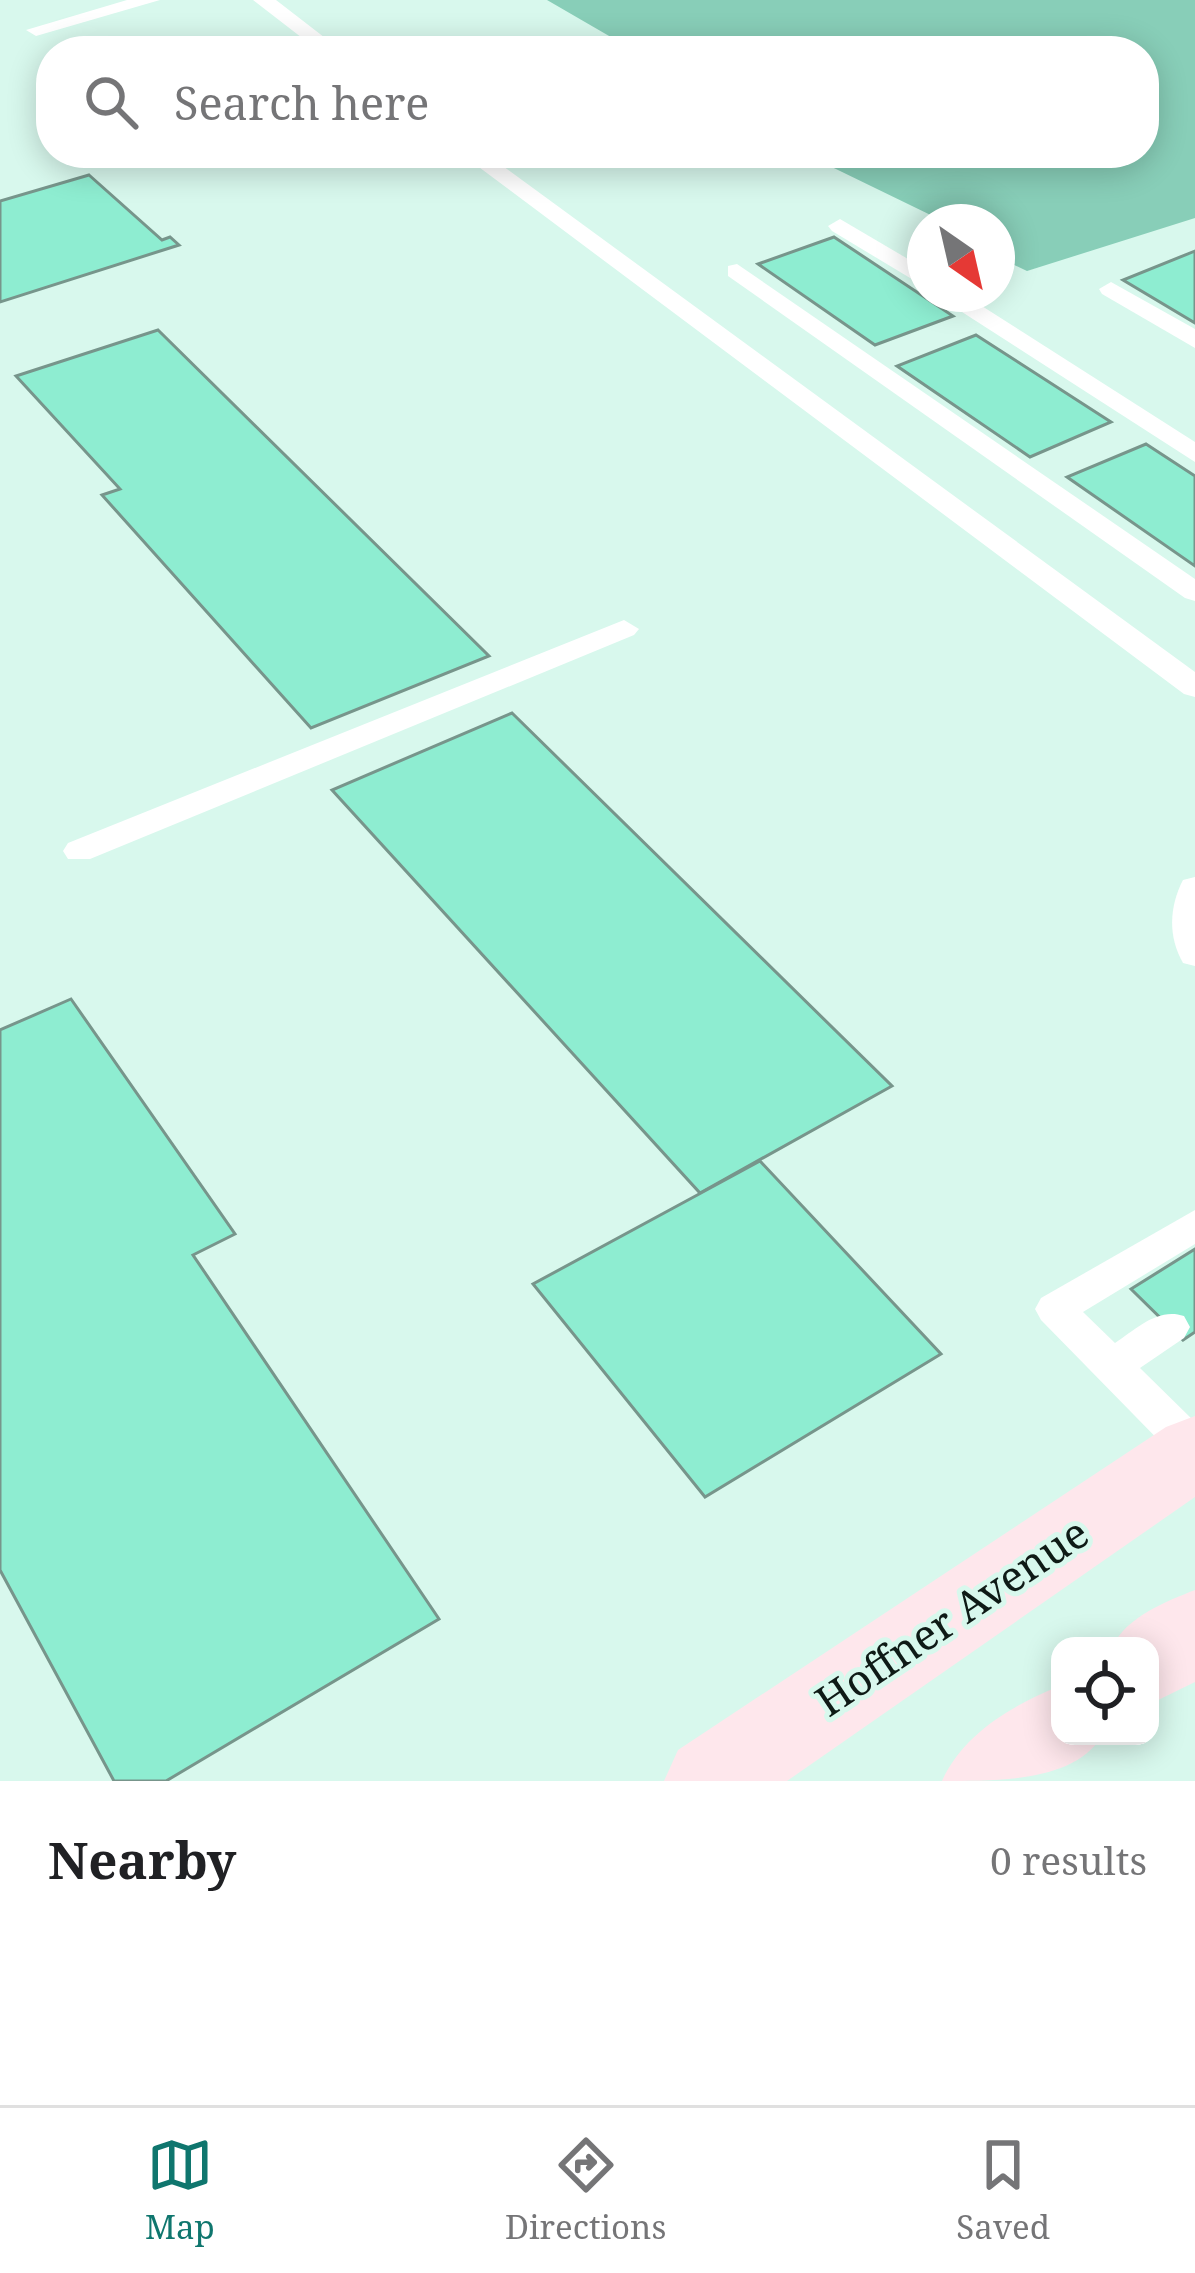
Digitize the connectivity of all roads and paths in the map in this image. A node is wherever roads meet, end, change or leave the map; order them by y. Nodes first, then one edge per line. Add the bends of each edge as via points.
1 (151, 0) edge
2 (263, 0) edge
3 (36, 30) dead end
4 (312, 36) edge
5 (491, 168) edge
6 (840, 226) dead end
7 (907, 269) edge
8 (737, 271) dead end
9 (1111, 289) dead end
10 (974, 312) edge
11 (1195, 340) edge
12 (1195, 454) edge
13 (1195, 592) edge
14 (624, 629) dead end
15 (1195, 687) edge
16 (79, 851) dead end
17 (1195, 888) edge
18 (1195, 954) edge
19 (1195, 1225) edge
20 (1170, 1327) dead end
21 (1112, 1366) junction
22 (1195, 1451) edge
23 (1195, 1630) edge
24 (1159, 1656) edge
25 (1051, 1736) edge
26 (710, 1781) edge
27 (988, 1781) edge

1 - 3 lane
2 - 4 lane
5 - 15 lane
6 - 7 lane
8 - 13 lane
9 - 11 lane
10 - 12 lane
14 - 16 lane
17 - 18 lane via 1187,937
19 - 21 lane via 1054,1310
20 - 21 lane
21 - 22 lane
22 - 26 main road, Hoffner Avenue
23 - 24 main road
25 - 27 main road

